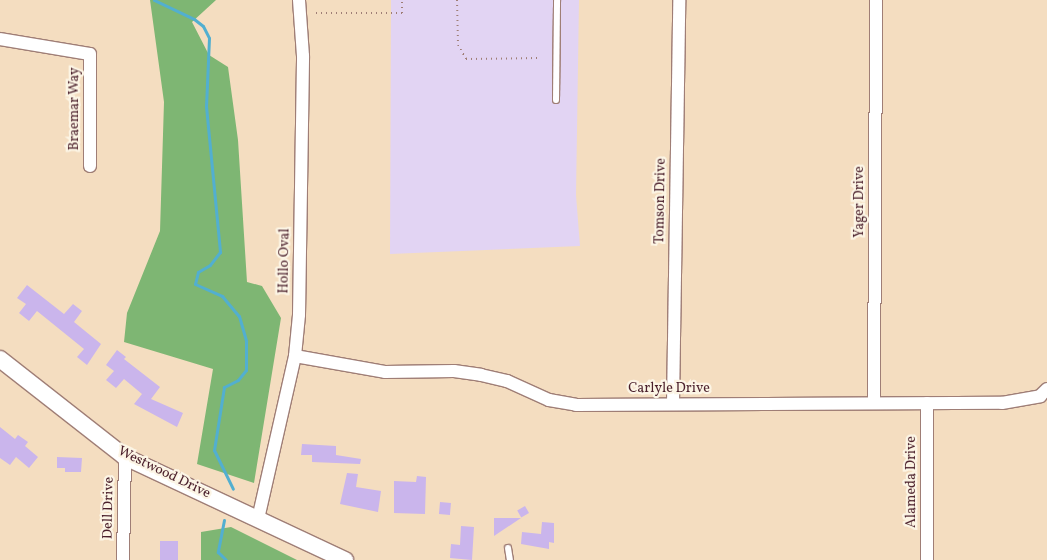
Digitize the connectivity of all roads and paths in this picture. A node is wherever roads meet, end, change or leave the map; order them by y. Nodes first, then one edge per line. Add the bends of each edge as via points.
1 (299, 0) edge
2 (402, 0) edge
3 (457, 0) edge
4 (557, 0) edge
5 (679, 0) edge
6 (876, 0) edge
7 (316, 13) dead end
8 (0, 39) edge
9 (537, 58) dead end
10 (556, 100) dead end
11 (90, 166) dead end
12 (295, 356) junction
13 (0, 360) edge
14 (1047, 389) edge
15 (673, 403) junction
16 (874, 403) junction
17 (927, 403) junction
18 (125, 457) junction
19 (258, 519) junction
20 (508, 548) dead end
21 (122, 560) edge
22 (345, 560) edge
23 (510, 560) edge
24 (927, 560) edge

1 - 12 street, Hollo Oval via 303,56 299,315
2 - 7 path via 402,13
3 - 9 path via 458,45 466,58
4 - 10 lane
5 - 15 street, Tomson Drive
6 - 16 street, Yager Drive
8 - 11 street, Braemar Way via 90,54
12 - 15 street, Carlyle Drive via 385,372 454,371 481,375 507,381 549,400 576,404
12 - 19 street, Hollo Oval
13 - 18 street, Westwood Drive
14 - 17 street, Carlyle Drive via 1040,396 1002,403
15 - 16 street, Carlyle Drive
16 - 17 street, Carlyle Drive
17 - 24 street, Alameda Drive
18 - 19 street, Westwood Drive
18 - 21 street, Dell Drive
19 - 22 street, Westwood Drive
20 - 23 lane

